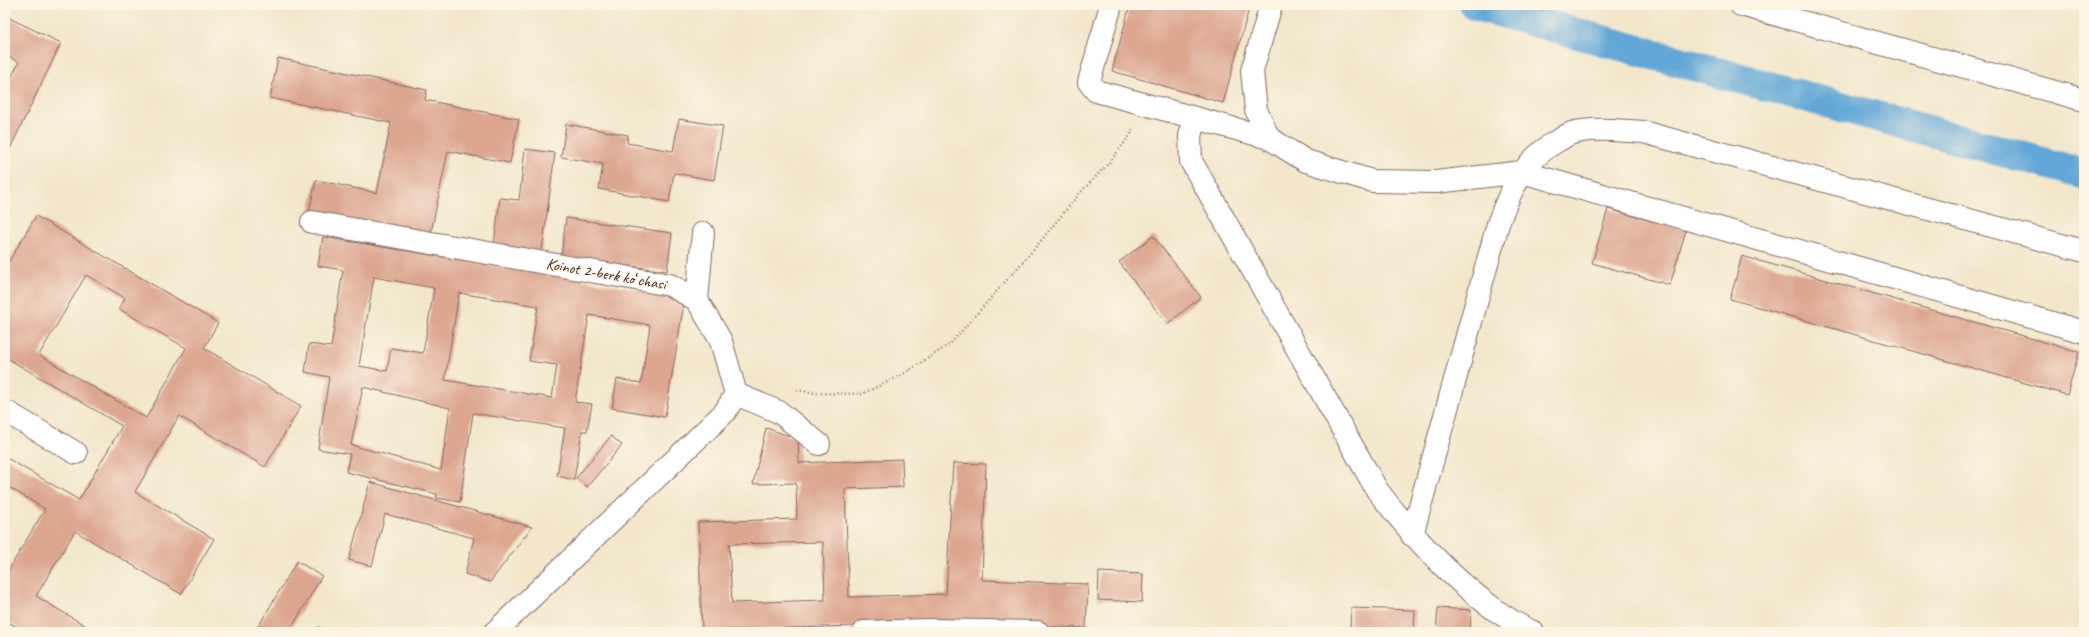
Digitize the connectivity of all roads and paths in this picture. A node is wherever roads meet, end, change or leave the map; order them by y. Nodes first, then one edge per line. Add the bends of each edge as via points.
1 (1110, 5) edge
2 (1271, 5) edge
3 (1741, 5) edge
4 (2084, 100) edge
5 (1141, 104) junction
6 (1195, 118) junction
7 (1269, 138) junction
8 (1522, 172) junction
9 (312, 222) dead end
10 (703, 233) dead end
11 (2084, 251) edge
12 (697, 300) junction
13 (2084, 332) edge
14 (794, 390) dead end
15 (736, 394) junction
16 (5, 411) edge
17 (819, 444) dead end
18 (76, 453) dead end
19 (1412, 535) junction
20 (1524, 630) edge
21 (495, 632) edge
22 (864, 632) edge
23 (1038, 632) edge

1 - 5 street via 1089,82 1096,91
2 - 7 street via 1252,71 1256,110
3 - 4 street
5 - 6 street
5 - 14 path via 1131,134 1109,163 1079,194 950,344 902,375 862,394
6 - 7 street
6 - 19 street via 1190,136 1191,160 1377,490
7 - 8 street via 1306,161 1372,181 1436,182
8 - 11 street via 1546,147 1572,133 1604,130 1643,132
8 - 13 street
8 - 19 street via 1508,195 1498,224
9 - 12 street, Koinot 2-berk koʻchasi via 670,285
10 - 12 street
12 - 15 street via 721,341
15 - 17 street via 779,412
15 - 21 street via 725,412
16 - 18 street
19 - 20 street via 1467,589
22 - 23 street

